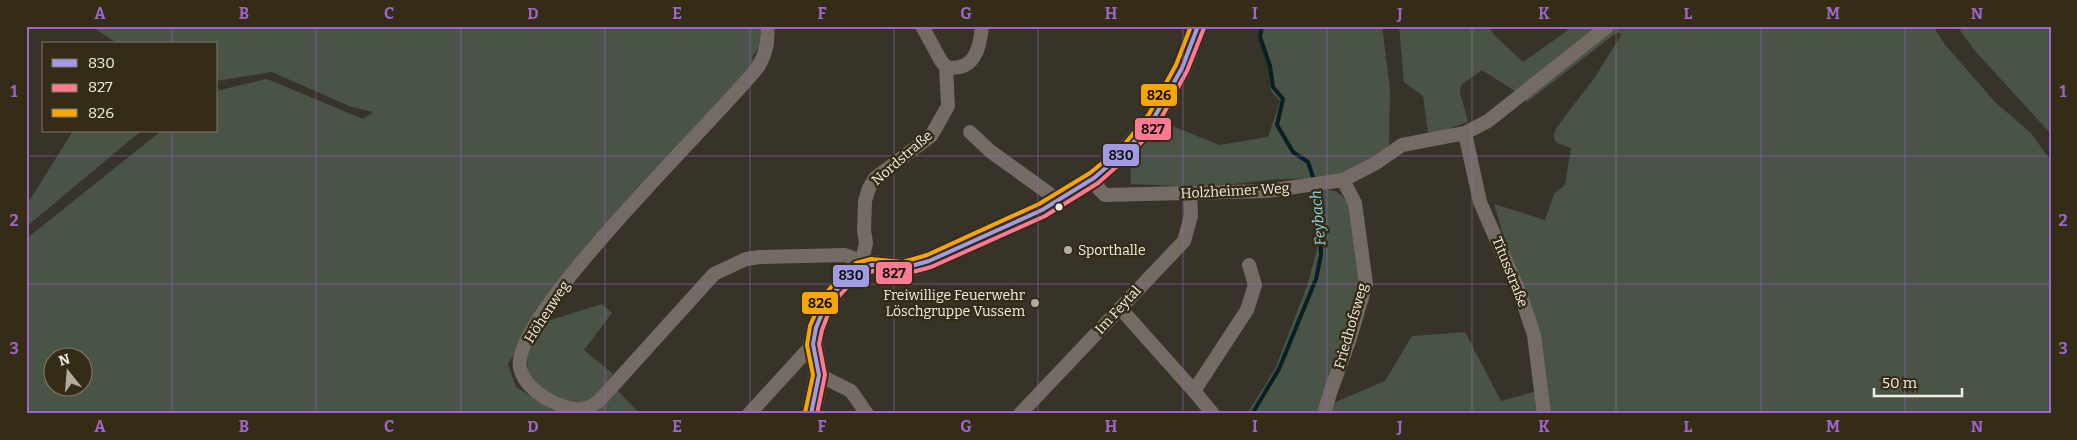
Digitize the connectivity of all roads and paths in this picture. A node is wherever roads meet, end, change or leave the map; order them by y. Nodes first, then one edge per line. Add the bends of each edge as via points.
1 (767, 26) edge
2 (922, 26) edge
3 (982, 26) edge
4 (1198, 26) edge
5 (1608, 26) edge
6 (946, 67) junction
7 (970, 132) dead end
8 (1466, 133) junction
9 (1094, 178) junction
10 (1343, 180) junction
11 (1190, 194) junction
12 (1055, 202) junction
13 (862, 265) junction
14 (1249, 265) dead end
15 (1120, 308) junction
16 (813, 344) junction
17 (819, 375) junction
18 (1194, 391) junction
19 (749, 414) edge
20 (811, 414) edge
21 (867, 414) edge
22 (1020, 414) edge
23 (1213, 414) edge
24 (1324, 414) edge
25 (1544, 414) edge

1 - 13 street, Höhenweg via 765,53 758,67 588,253 549,304 523,349 520,367 525,382 545,398 566,408 592,407 714,274 746,259 760,257 845,255
2 - 6 street, Nordstraße
3 - 6 street via 973,59 960,68
4 - 9 main road via 1182,68 1154,118 1128,148
5 - 8 street, Holzheimer Weg via 1494,116
6 - 13 street, Nordstraße via 948,106 931,136 875,178 869,188 864,212 866,243
7 - 12 street via 990,151 1051,195
8 - 10 street, Holzheimer Weg via 1402,145
8 - 25 street, Titusstraße via 1480,202 1521,296 1534,335
9 - 11 street, Holzheimer Weg via 1105,196
9 - 12 main road
10 - 11 street, Holzheimer Weg via 1267,191
10 - 24 street, Friedhofsweg via 1355,203 1366,284
11 - 15 street, Im Feytal via 1191,216 1184,241
12 - 13 main road via 929,262 904,268
13 - 16 main road via 827,301
14 - 18 street via 1255,286 1246,310
15 - 18 street
15 - 22 street, Im Feytal
16 - 17 main road
16 - 19 street
17 - 20 main road
17 - 21 street via 851,391
18 - 23 street

